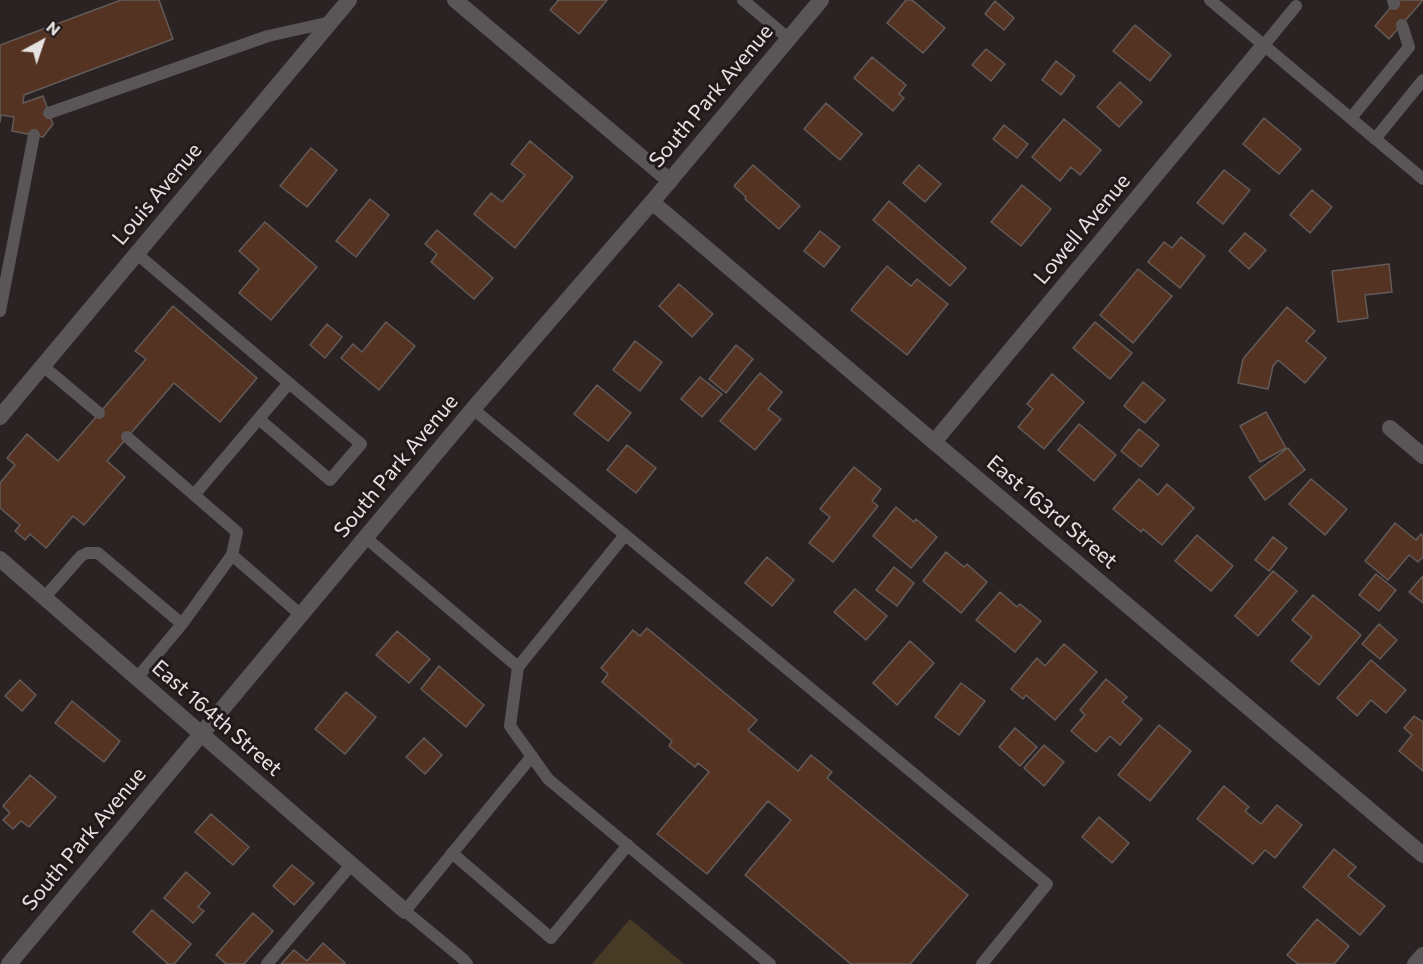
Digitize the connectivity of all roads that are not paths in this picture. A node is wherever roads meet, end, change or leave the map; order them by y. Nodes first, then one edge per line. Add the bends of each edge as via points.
1 (349, 0) edge
2 (455, 0) edge
3 (743, 0) edge
4 (821, 0) edge
5 (1210, 0) edge
6 (1296, 6) dead end
7 (331, 22) junction
8 (1402, 25) dead end
9 (789, 39) junction
10 (1264, 45) junction
11 (1423, 80) edge
12 (49, 113) dead end
13 (1351, 118) junction
14 (34, 135) dead end
15 (1375, 139) junction
16 (1423, 179) edge
17 (670, 181) junction
18 (652, 202) junction
19 (137, 254) junction
20 (0, 310) edge
21 (43, 366) junction
22 (289, 382) junction
23 (473, 409) junction
24 (99, 413) dead end
25 (0, 417) edge
26 (259, 419) junction
27 (1390, 428) dead end
28 (128, 437) dead end
29 (934, 442) junction
30 (1423, 456) edge
31 (194, 495) junction
32 (625, 535) junction
33 (366, 538) junction
34 (232, 555) junction
35 (0, 559) edge
36 (44, 598) junction
37 (300, 615) junction
38 (182, 624) junction
39 (518, 667) junction
40 (137, 678) junction
41 (201, 734) junction
42 (532, 756) junction
43 (628, 845) junction
44 (452, 853) junction
45 (1423, 855) edge
46 (351, 865) junction
47 (405, 911) junction
48 (1423, 955) edge
49 (9, 964) edge
50 (267, 964) edge
51 (467, 964) edge
52 (770, 964) edge
53 (982, 964) edge
54 (1415, 964) edge

1 - 7 street, Louis Avenue
2 - 17 street
3 - 9 lane
4 - 9 street, South Park Avenue
5 - 10 lane
6 - 10 lane
7 - 12 lane via 268,36
7 - 19 street, Louis Avenue
8 - 13 lane via 1409,47
9 - 17 street, South Park Avenue
10 - 13 lane
10 - 29 street, Lowell Avenue
11 - 15 lane
13 - 15 lane
14 - 20 lane
15 - 16 lane
17 - 18 street, South Park Avenue
18 - 23 street, South Park Avenue
18 - 29 street, East 163rd Street
19 - 21 street, Louis Avenue
19 - 22 lane
21 - 24 lane
21 - 25 street, Louis Avenue
22 - 26 lane
22 - 26 lane via 361,444 330,480
23 - 32 lane
23 - 33 street, South Park Avenue
26 - 31 lane
27 - 30 street
28 - 31 lane
29 - 45 street, East 163rd Street
31 - 34 lane via 237,532
32 - 39 lane
32 - 53 lane via 1047,884
33 - 37 street, South Park Avenue
33 - 39 lane
34 - 37 lane
34 - 38 lane
35 - 36 street, East 164th Street
36 - 38 lane via 81,556 98,553
36 - 40 street, East 164th Street
37 - 41 street, South Park Avenue
38 - 40 lane
39 - 42 lane via 510,726
40 - 41 street, East 164th Street
41 - 46 street, East 164th Street
41 - 49 street, South Park Avenue
42 - 43 lane via 548,779
42 - 44 lane
43 - 44 lane via 551,938
43 - 52 lane
44 - 47 lane
46 - 47 street, East 164th Street
46 - 50 lane
47 - 51 lane
48 - 54 street

